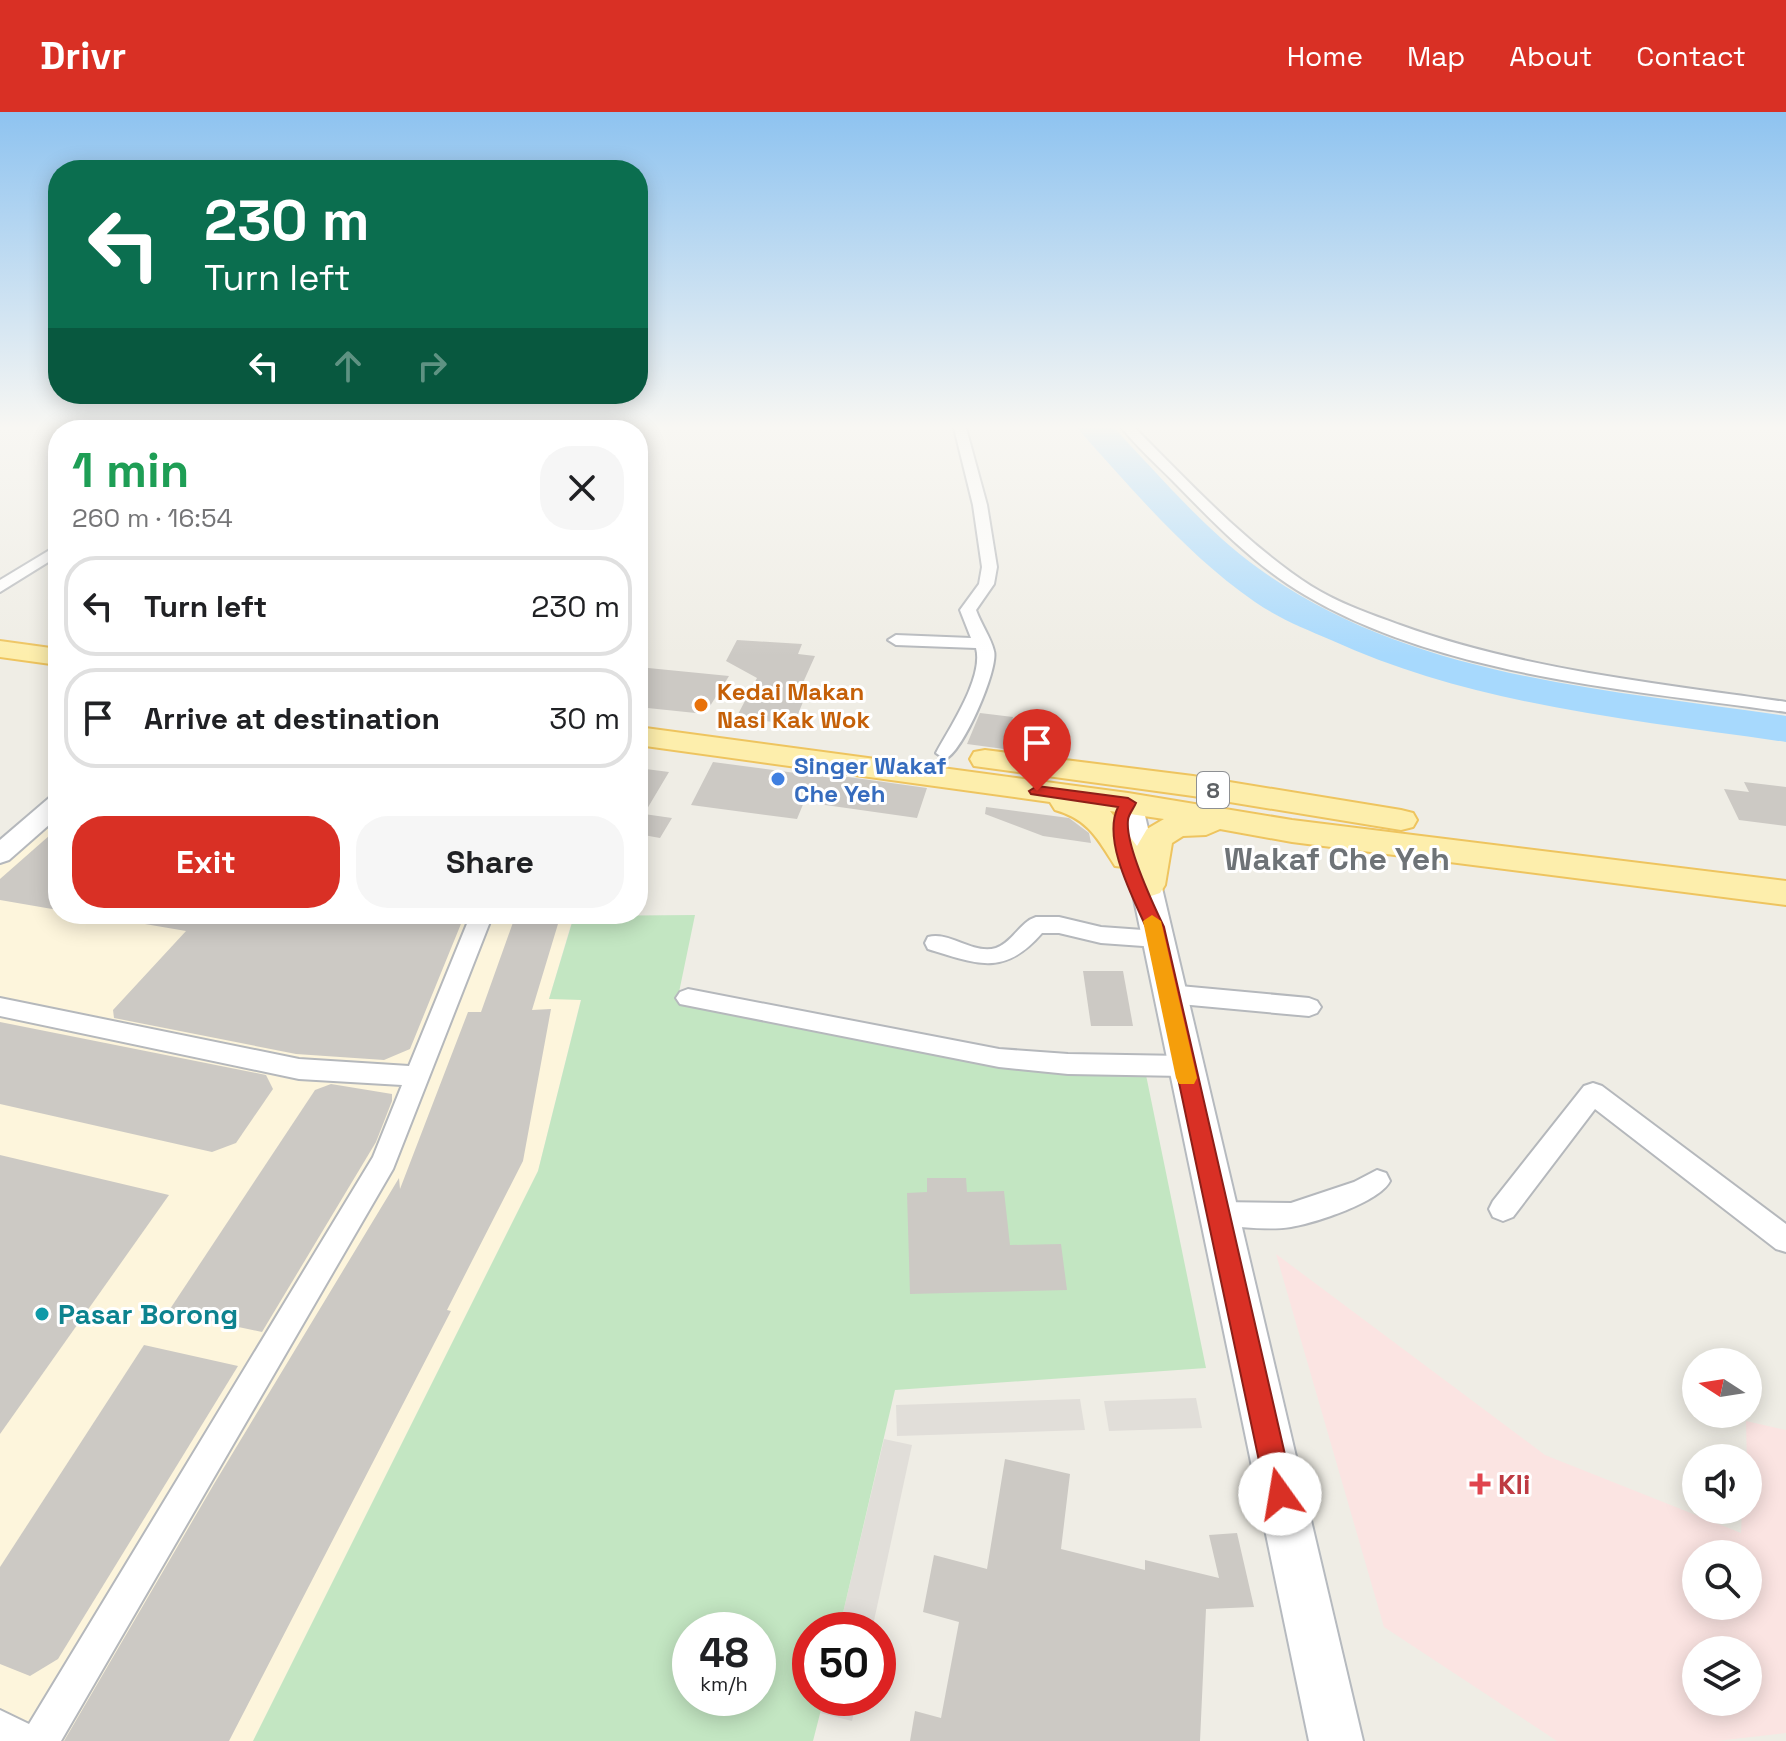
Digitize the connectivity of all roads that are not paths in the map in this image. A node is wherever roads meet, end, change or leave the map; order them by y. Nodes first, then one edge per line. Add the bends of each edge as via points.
1 (979, 504) edge
2 (1204, 504) edge
3 (48, 556) edge
4 (0, 587) edge
5 (0, 635) edge
6 (896, 640) dead end
7 (48, 642) edge
8 (981, 643) junction
9 (0, 649) edge
10 (48, 656) edge
11 (1786, 707) edge
12 (648, 719) edge
13 (771, 735) junction
14 (648, 737) edge
15 (945, 766) junction
16 (1128, 803) junction
17 (48, 812) edge
18 (1402, 820) junction
19 (1292, 831) junction
20 (2, 850) edge
21 (1127, 858) junction
22 (1786, 872) edge
23 (1148, 885) junction
24 (1786, 893) edge
25 (478, 924) edge
26 (1156, 933) junction
27 (936, 943) dead end
28 (1169, 994) junction
29 (688, 998) dead end
30 (0, 1007) edge
31 (1309, 1007) dead end
32 (1184, 1066) junction
33 (417, 1076) junction
34 (1377, 1181) dead end
35 (1503, 1209) dead end
36 (1217, 1214) junction
37 (1786, 1240) edge
38 (0, 1729) edge
39 (23, 1741) edge
40 (40, 1741) edge
41 (1336, 1741) edge

1 - 8 street via 988,581 968,610
2 - 11 street via 1303,587 1405,634 1480,657
3 - 4 street
5 - 7 main road
6 - 8 street
8 - 15 street via 986,668
9 - 10 main road
12 - 13 main road, 8
13 - 15 main road, 8
13 - 16 main road via 1086,784
14 - 15 main road, 8
15 - 16 main road, 8
15 - 18 main road, 8 via 1193,786
15 - 21 main road via 1089,809 1112,830
16 - 18 main road via 1162,794
16 - 19 main road, 8
16 - 21 main road via 1120,820
16 - 23 main road
17 - 20 street
18 - 22 main road, 8
19 - 23 main road via 1198,824 1168,830 1150,848
19 - 24 main road, 8
21 - 26 main road
23 - 26 main road
25 - 33 street
26 - 27 street via 1101,935 1036,925 1006,956 979,956
26 - 28 main road
28 - 31 street
28 - 32 main road
29 - 32 street via 999,1058
30 - 33 street via 299,1069
32 - 36 main road
33 - 40 street via 384,1161
34 - 36 street via 1363,1191 1291,1215
35 - 37 street via 1593,1093
36 - 41 main road
38 - 39 street

